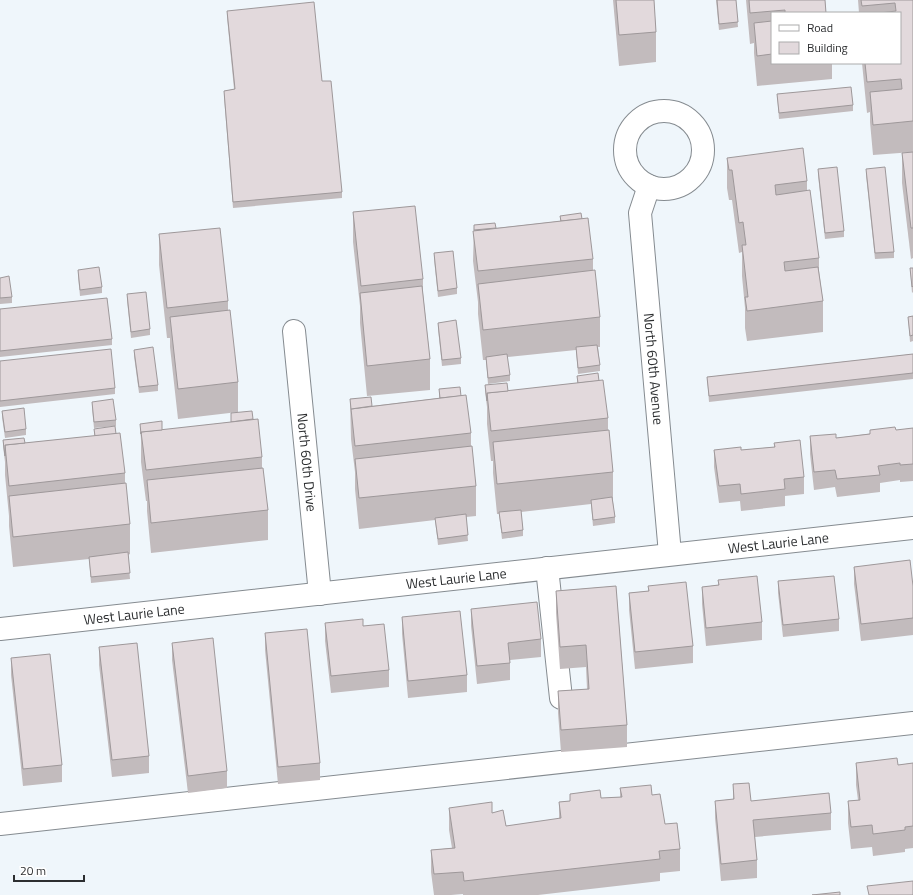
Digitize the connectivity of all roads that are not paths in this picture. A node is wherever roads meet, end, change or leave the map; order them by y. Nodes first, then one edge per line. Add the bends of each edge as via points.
1 (649, 186) dead end
2 (294, 331) dead end
3 (913, 528) edge
4 (670, 554) junction
5 (547, 568) junction
6 (320, 594) junction
7 (0, 629) edge
8 (561, 698) edge
9 (913, 723) edge
10 (0, 824) edge

1 - 4 street, North 60th Avenue via 640,213
2 - 6 street, North 60th Drive
3 - 4 street, West Laurie Lane
4 - 5 street, West Laurie Lane
5 - 6 street, West Laurie Lane
5 - 8 street
6 - 7 street, West Laurie Lane
9 - 10 street

